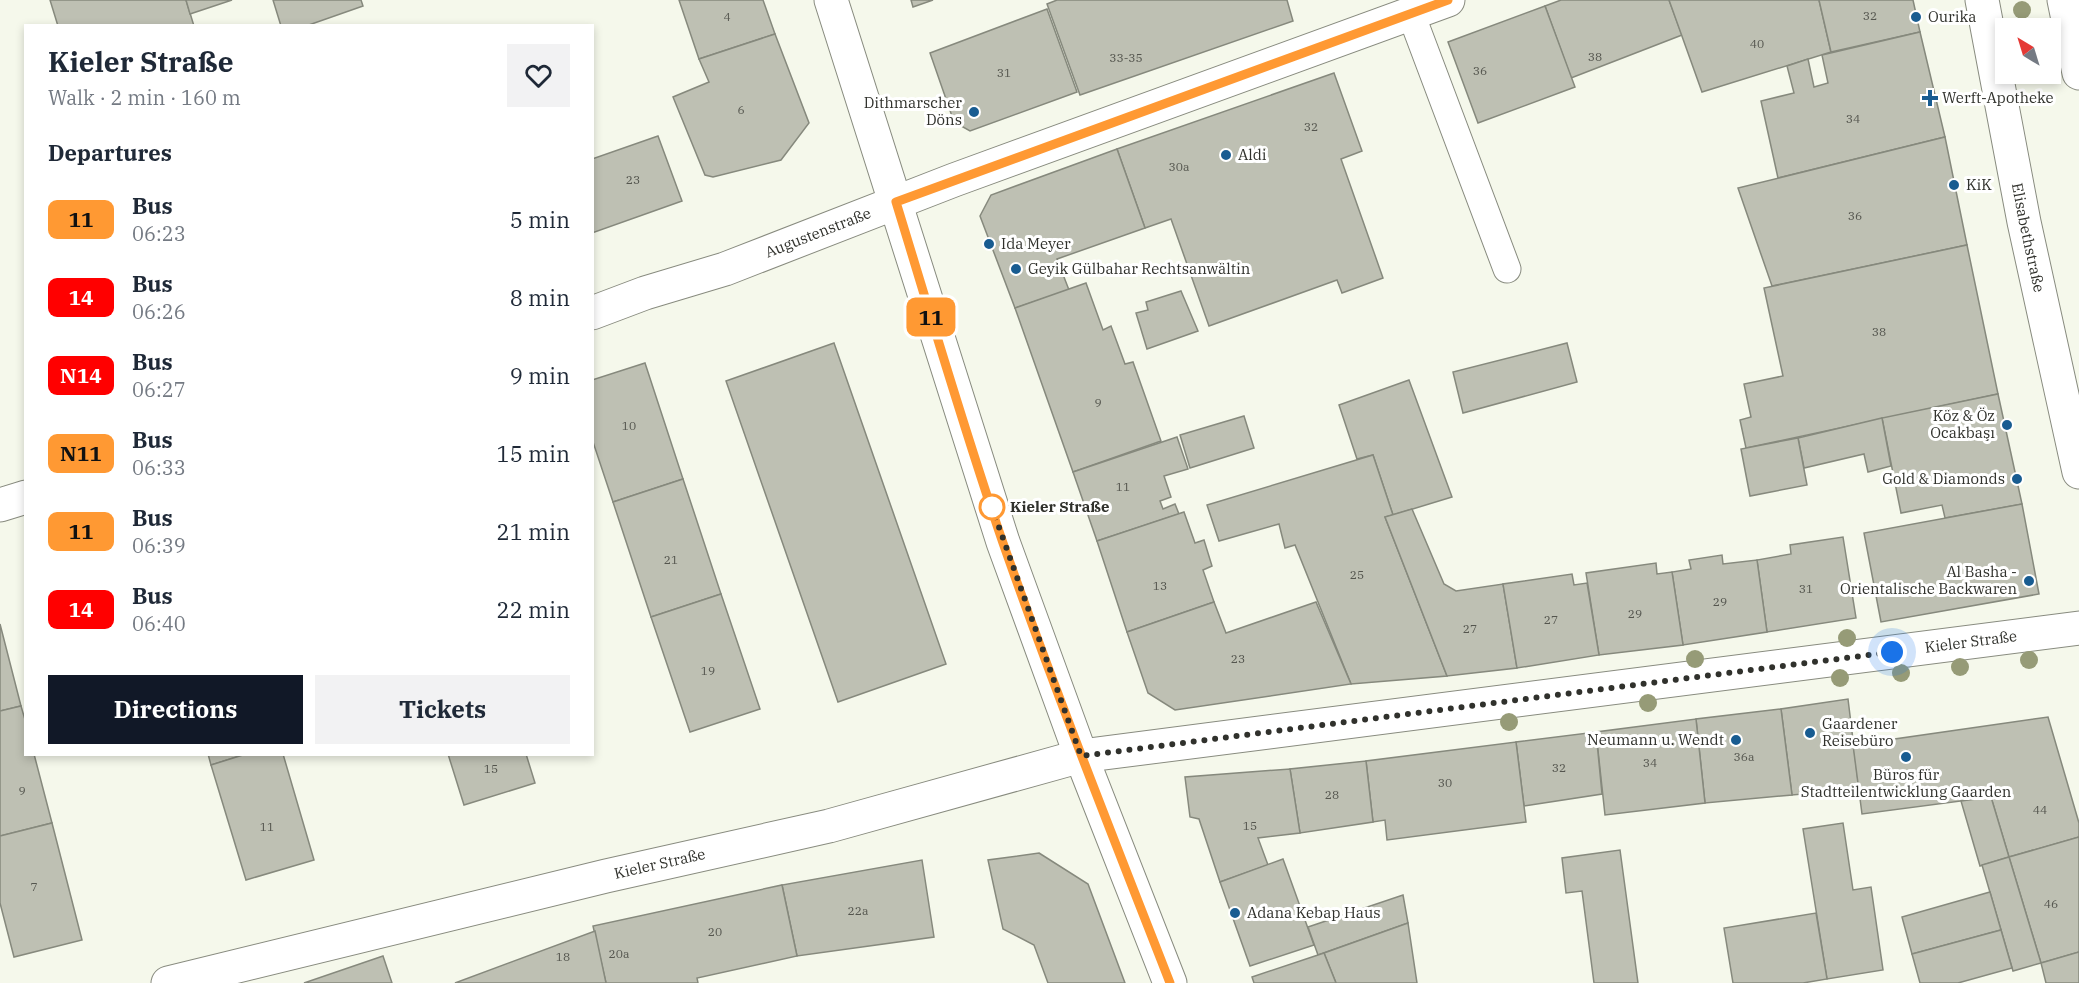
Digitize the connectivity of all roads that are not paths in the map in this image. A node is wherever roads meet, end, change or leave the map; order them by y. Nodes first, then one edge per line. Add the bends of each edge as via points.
1 (831, 0) edge
2 (1448, 0) edge
3 (1982, 0) edge
4 (2064, 0) edge
5 (1411, 14) junction
6 (2079, 73) edge
7 (896, 202) junction
8 (1507, 268) dead end
9 (594, 312) edge
10 (2079, 472) edge
11 (24, 499) edge
12 (0, 505) edge
13 (2079, 628) edge
14 (1081, 756) junction
15 (168, 983) edge
16 (1170, 983) edge

1 - 7 street
2 - 5 street, Augustenstraße
3 - 10 street, Elisabethstraße via 2024,222
4 - 6 street
5 - 7 street, Augustenstraße
5 - 8 lane
7 - 9 street, Augustenstraße via 725,269
7 - 14 street via 1003,542
11 - 12 street
13 - 14 street, Kieler Straße
14 - 15 street, Kieler Straße via 829,826
14 - 16 street

